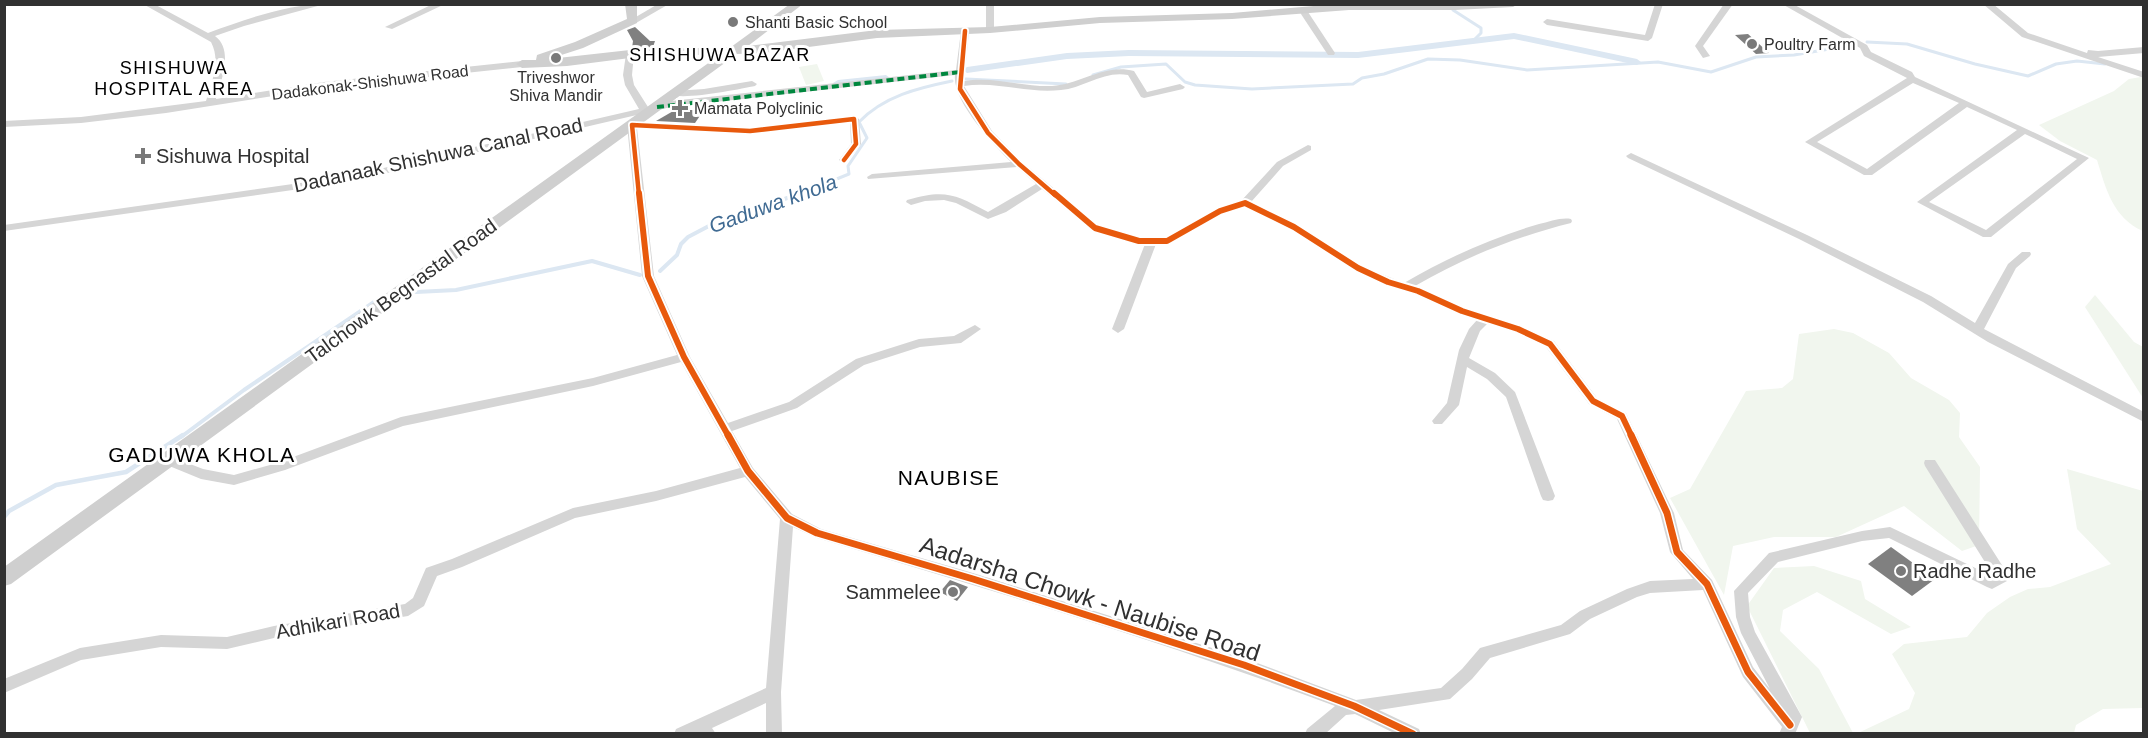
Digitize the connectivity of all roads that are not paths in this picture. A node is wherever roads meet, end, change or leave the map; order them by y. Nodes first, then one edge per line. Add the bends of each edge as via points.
1 (147, 4) edge
2 (321, 4) edge
3 (630, 4) edge
4 (665, 4) edge
5 (798, 4) edge
6 (990, 4) edge
7 (1513, 4) edge
8 (1659, 4) edge
9 (1729, 4) edge
10 (1786, 4) edge
11 (1987, 4) edge
12 (440, 5) edge
13 (1453, 6) edge
14 (1304, 11) junction
15 (633, 21) junction
16 (1547, 22) dead end
17 (389, 27) dead end
18 (990, 30) junction
19 (965, 31) junction
20 (208, 36) junction
21 (578, 46) junction
22 (735, 50) junction
23 (2144, 50) edge
24 (1331, 53) dead end
25 (630, 54) junction
26 (2080, 55) junction
27 (1706, 56) dead end
28 (580, 60) junction
29 (522, 64) junction
30 (960, 72) junction
31 (2144, 75) edge
32 (1912, 79) junction
33 (752, 84) dead end
34 (959, 84) junction
35 (1179, 87) dead end
36 (210, 103) junction
37 (659, 103) junction
38 (1966, 103) junction
39 (4, 124) edge
40 (632, 125) junction
41 (2024, 130) junction
42 (1308, 148) dead end
43 (1630, 156) dead end
44 (844, 160) dead end
45 (1019, 165) junction
46 (872, 177) dead end
47 (1043, 184) junction
48 (911, 202) dead end
49 (1245, 203) junction
50 (1567, 221) dead end
51 (4, 222) edge
52 (4, 228) edge
53 (1151, 242) junction
54 (2026, 254) dead end
55 (1406, 287) junction
56 (1485, 319) junction
57 (975, 329) dead end
58 (1118, 329) dead end
59 (1977, 330) junction
60 (684, 357) junction
61 (1462, 359) junction
62 (2144, 418) edge
63 (1438, 421) dead end
64 (725, 429) junction
65 (167, 460) junction
66 (1930, 463) dead end
67 (748, 471) junction
68 (1548, 496) dead end
69 (787, 518) junction
70 (4, 578) edge
71 (1707, 584) junction
72 (4, 686) edge
73 (772, 692) junction
74 (1354, 706) junction
75 (704, 729) edge
76 (1789, 729) edge
77 (682, 734) edge
78 (774, 734) edge
79 (1313, 734) edge
80 (1413, 734) edge

1 - 20 street
2 - 20 street
3 - 15 main road
4 - 15 street
5 - 22 main road, Talchowk Begnastal Road
6 - 18 street
7 - 13 main road
8 - 16 street via 1648,39
9 - 27 street via 1700,45
10 - 32 street
11 - 26 street via 2025,35
12 - 17 street
13 - 14 main road
14 - 18 main road via 1100,20
14 - 24 street
15 - 21 main road
18 - 19 main road
19 - 22 main road via 877,34
19 - 30 street
20 - 36 street via 215,40 220,54
21 - 28 street
21 - 29 main road
22 - 25 main road
22 - 37 main road, Talchowk Begnastal Road
23 - 26 street via 2098,54 2087,51
25 - 28 main road
25 - 37 street via 627,69 632,90
26 - 31 street
28 - 29 main road
29 - 36 street, Dadakonak-Shishuwa Road via 324,85
30 - 34 street
30 - 37 street
32 - 38 street
32 - 38 street via 1810,142 1868,173
33 - 37 street
34 - 35 street via 986,80 1054,88 1122,70 1131,73 1144,95
34 - 45 street via 988,133
36 - 39 street, Dadakonak-Shishuwa Road via 81,120
37 - 40 main road, Talchowk Begnastal Road
37 - 51 street, Dadanaak Shishuwa Canal Road via 347,175
37 - 52 street, Dadanaak Shishuwa Canal Road via 349,179
38 - 41 street
40 - 44 street via 750,131 854,119 856,144
40 - 60 street via 648,276
40 - 65 main road, Talchowk Begnastal Road
41 - 41 street via 2084,158 1987,235 1922,202
42 - 49 street via 1280,164
43 - 59 street via 1927,299
45 - 46 street
45 - 47 street
47 - 48 street via 1001,212 988,216 954,197 926,197
47 - 53 street via 1095,228
49 - 53 street via 1220,211 1172,240
49 - 55 street via 1294,227 1358,268
50 - 55 street via 1532,228 1454,260
53 - 58 street
54 - 59 street via 2012,266
55 - 56 street
56 - 61 street via 1474,329
56 - 71 street via 1550,344 1593,401 1622,416 1667,513 1677,552
57 - 64 street via 957,340 919,344 861,362 793,405
59 - 62 street
60 - 64 street
60 - 65 street via 593,382 401,422 234,480 201,474
61 - 63 street via 1452,405
61 - 68 street via 1491,376 1511,395
64 - 67 street
65 - 70 main road, Talchowk Begnastal Road
66 - 76 street via 2002,577 1992,583 1890,532 1774,557 1741,591 1743,617 1794,717
67 - 69 street
67 - 72 street, Adhikari Road via 581,511 533,529 431,572 420,602 408,610 274,632 227,644 161,641 80,654
69 - 73 street
69 - 74 street, Aadarsha Chowk - Naubise Road via 817,533 1244,665
71 - 74 street via 1650,587 1585,615 1565,630 1485,653 1445,694
71 - 76 street via 1748,672
73 - 75 street
73 - 78 street
74 - 79 street via 1334,714
74 - 80 street, Aadarsha Chowk - Naubise Road
75 - 77 street

